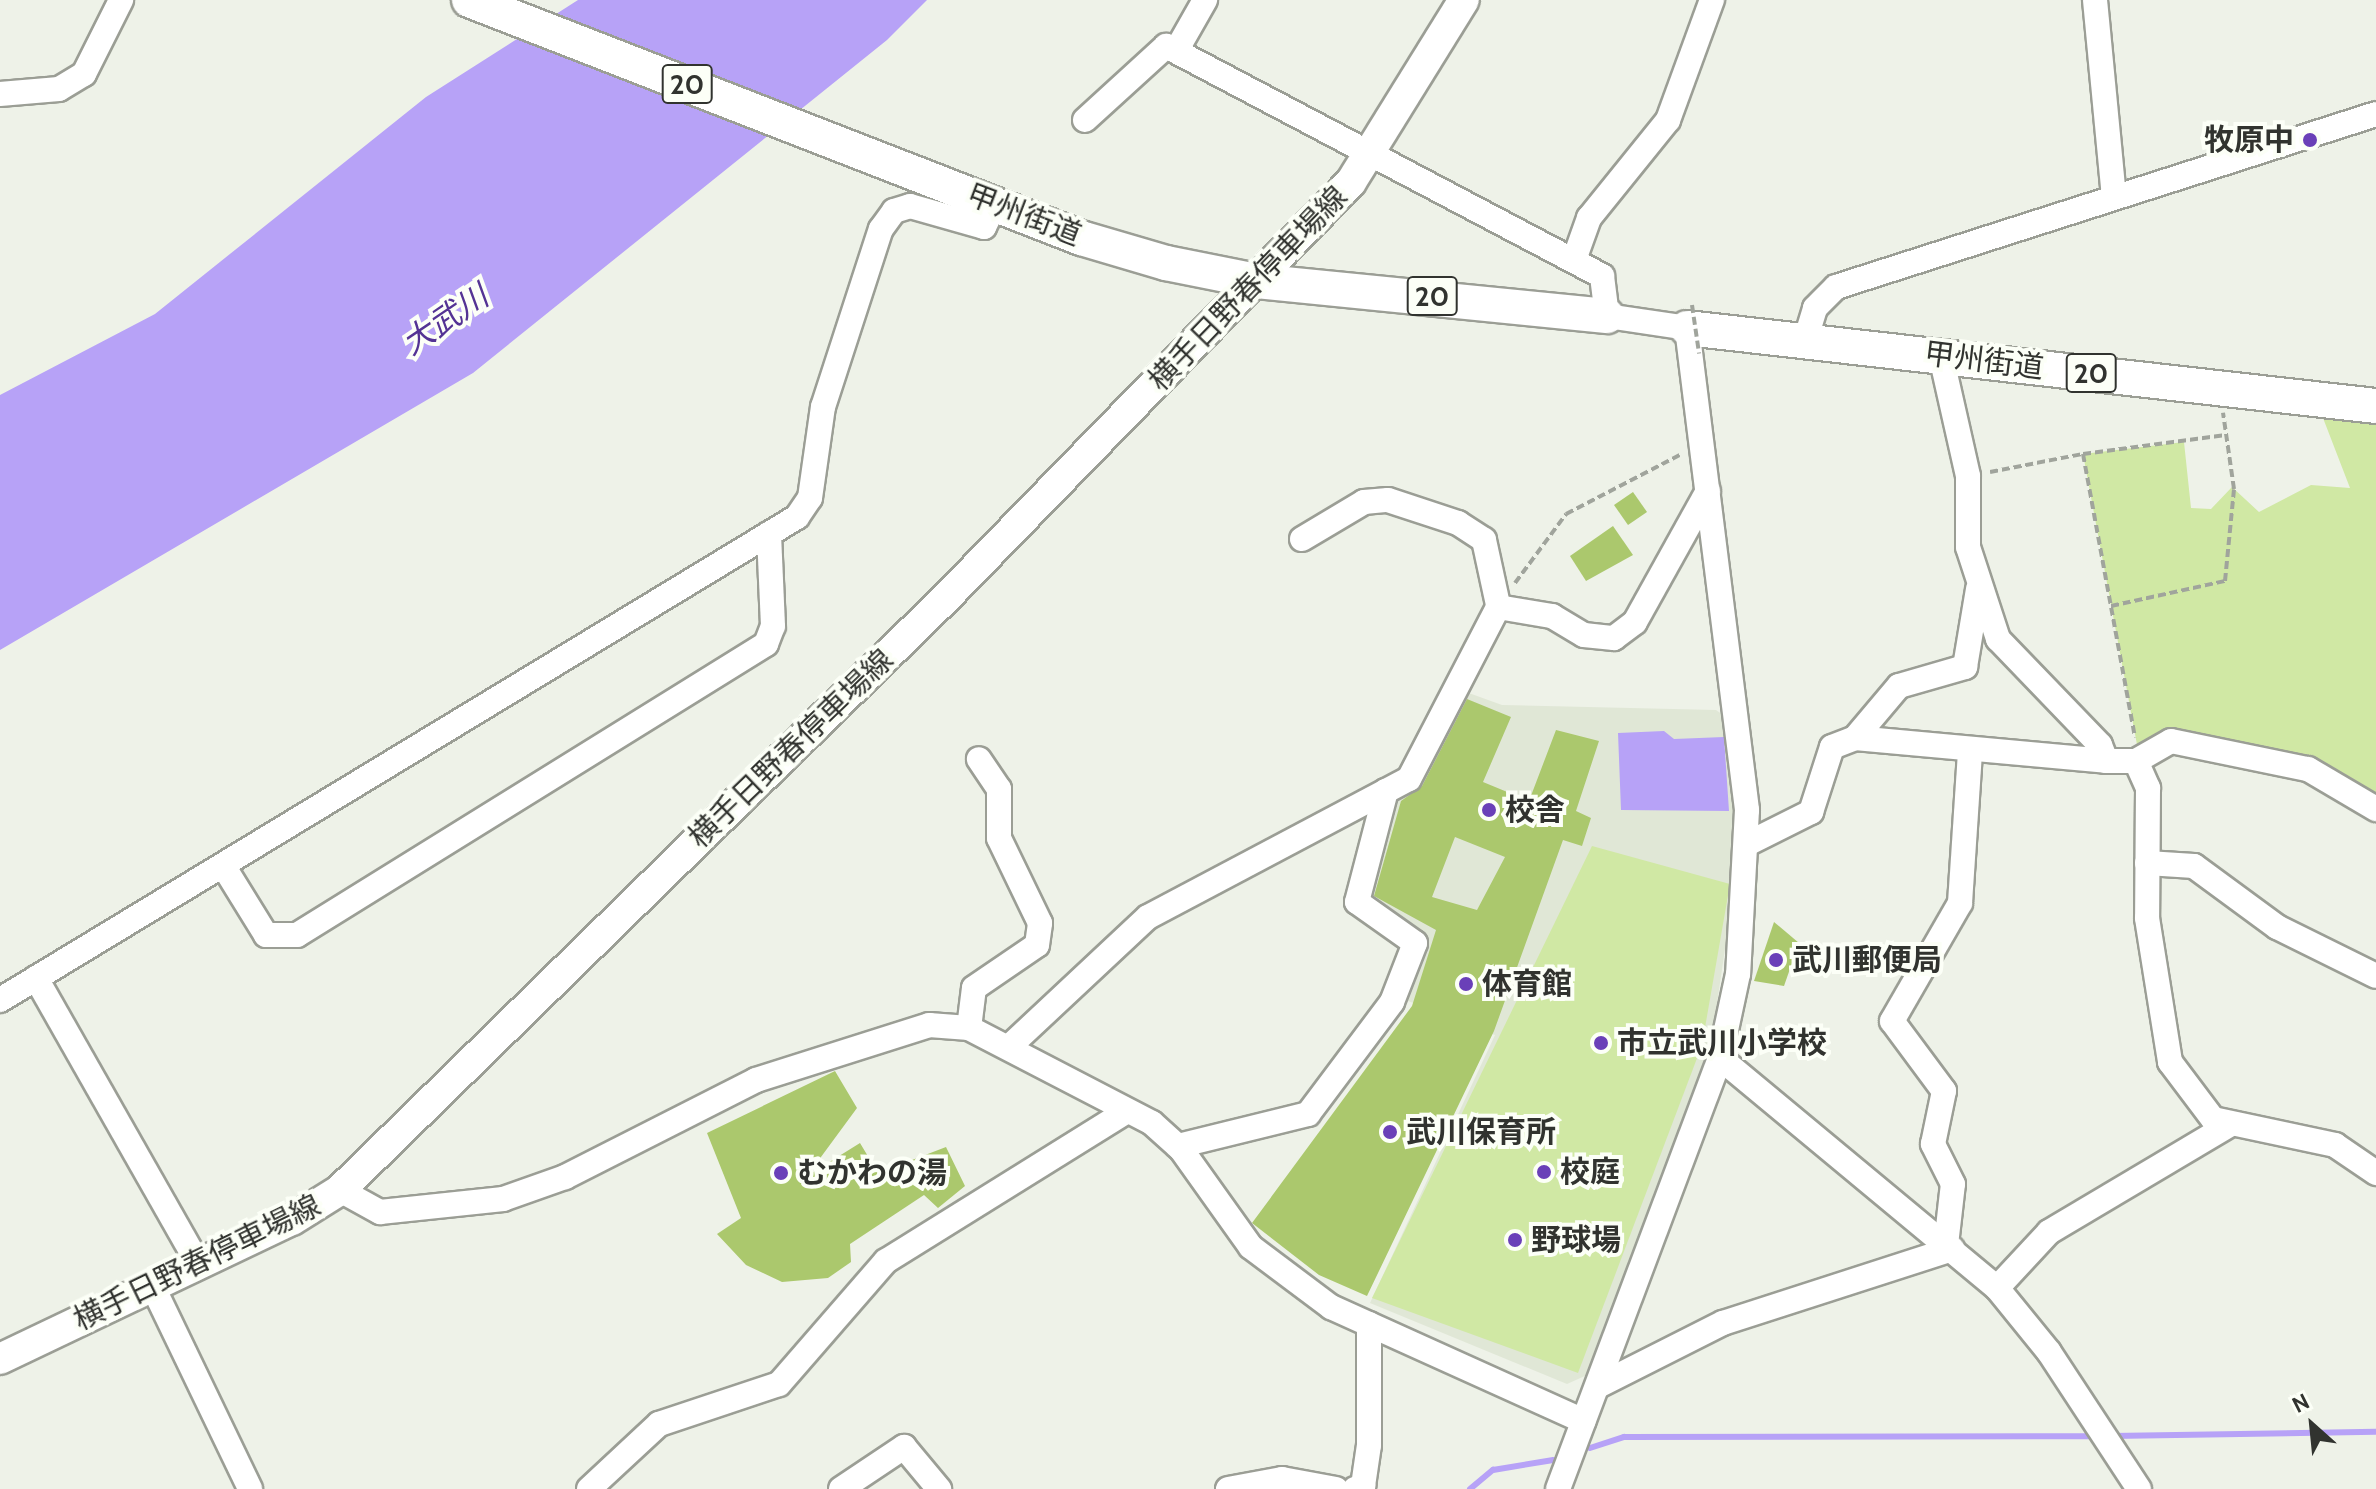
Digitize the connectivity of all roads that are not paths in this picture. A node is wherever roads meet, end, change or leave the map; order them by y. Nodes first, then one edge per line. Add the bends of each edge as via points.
1 (121, 0) edge
2 (469, 0) edge
3 (1205, 0) edge
4 (1464, 0) edge
5 (1712, 0) edge
6 (2095, 0) edge
7 (1176, 51) junction
8 (0, 94) edge
9 (2376, 114) edge
10 (1085, 120) dead end
11 (1374, 155) junction
12 (2114, 197) junction
13 (995, 204) junction
14 (1574, 260) junction
15 (1256, 281) junction
16 (1607, 316) junction
17 (1693, 329) junction
18 (1806, 338) junction
19 (1941, 356) junction
20 (2376, 406) edge
21 (1708, 491) junction
22 (769, 534) junction
23 (1302, 539) dead end
24 (1979, 583) junction
25 (1498, 605) road end
26 (1855, 738) junction
27 (1970, 754) junction
28 (979, 759) dead end
29 (2106, 761) junction
30 (2136, 761) junction
31 (1386, 791) junction
32 (2376, 809) edge
33 (1747, 844) junction
34 (2147, 863) junction
35 (224, 867) junction
36 (2376, 976) edge
37 (36, 978) junction
38 (0, 1000) edge
39 (969, 1028) junction
40 (1011, 1045) junction
41 (1720, 1058) junction
42 (1124, 1113) junction
43 (2229, 1125) junction
44 (1178, 1146) junction
45 (2376, 1173) edge
46 (340, 1190) junction
47 (1949, 1247) junction
48 (199, 1265) junction
49 (153, 1287) junction
50 (1997, 1288) junction
51 (1369, 1324) junction
52 (0, 1359) edge
53 (1600, 1385) junction
54 (1584, 1421) junction
55 (250, 1489) edge
56 (589, 1489) edge
57 (841, 1489) edge
58 (939, 1489) edge
59 (1228, 1489) edge
60 (1336, 1489) edge
61 (1355, 1489) edge
62 (1558, 1489) edge
63 (2139, 1489) edge

1 - 8 street via 84,74 59,89
2 - 13 highway, 甲州街道 / 20
3 - 7 street
4 - 11 main road, 横手日野春停車場線
5 - 14 street via 1668,120 1589,218
6 - 12 street
7 - 10 street via 1166,46
7 - 11 street
9 - 12 street
11 - 14 street
11 - 15 main road, 横手日野春停車場線
12 - 18 street via 1836,287 1815,308
13 - 15 highway, 甲州街道 / 20 via 1095,242
13 - 22 street via 984,227 910,206 894,211 881,229 823,407 810,498 797,517
14 - 16 street via 1602,276
15 - 16 highway, 甲州街道 / 20
15 - 46 main road, 横手日野春停車場線 via 947,597
16 - 17 street
17 - 18 highway, 甲州街道 / 20
17 - 21 street
18 - 19 highway, 甲州街道 / 20
19 - 20 highway, 甲州街道 / 20
19 - 24 street via 1968,476 1968,547
21 - 31 street via 1635,622 1614,638 1498,607 1409,779
21 - 33 street
22 - 35 street
22 - 35 street via 773,626 766,644 297,935 266,935
23 - 25 street via 1364,502 1388,500 1458,523 1484,540
24 - 26 street via 1965,667 1899,686
24 - 29 street via 1998,639 2100,745
26 - 27 street
26 - 33 street via 1832,747 1811,812
27 - 29 street
27 - 47 street via 1960,903 1892,1021 1944,1091 1933,1144 1953,1184
28 - 39 street via 999,789 999,838 1040,923 1037,945 974,988
29 - 30 street
30 - 32 street via 2171,741 2308,769
30 - 34 street via 2148,788
31 - 40 street via 1148,917
31 - 44 street via 1357,902 1415,943 1392,1002 1308,1114
33 - 41 street via 1738,974
34 - 36 street via 2194,866 2277,927
34 - 43 street via 2147,918 2170,1062 2213,1119
35 - 37 street
37 - 38 street
37 - 48 street
39 - 40 street
39 - 46 street via 929,1025 756,1080 565,1177 503,1199 380,1212
40 - 42 street
41 - 47 street
41 - 53 street
42 - 44 street via 1152,1123
42 - 56 street via 886,1261 779,1384 659,1424
43 - 45 street via 2335,1145
43 - 50 street via 2049,1232
44 - 51 street via 1251,1247 1331,1307
46 - 48 main road, 横手日野春停車場線
47 - 50 street
47 - 53 street via 1723,1323
48 - 49 main road, 横手日野春停車場線
49 - 52 main road, 横手日野春停車場線
49 - 55 street
50 - 63 street
51 - 54 street
51 - 61 street via 1369,1445 1363,1486
53 - 54 street
54 - 62 street
57 - 58 street via 904,1447
59 - 60 street via 1282,1479

